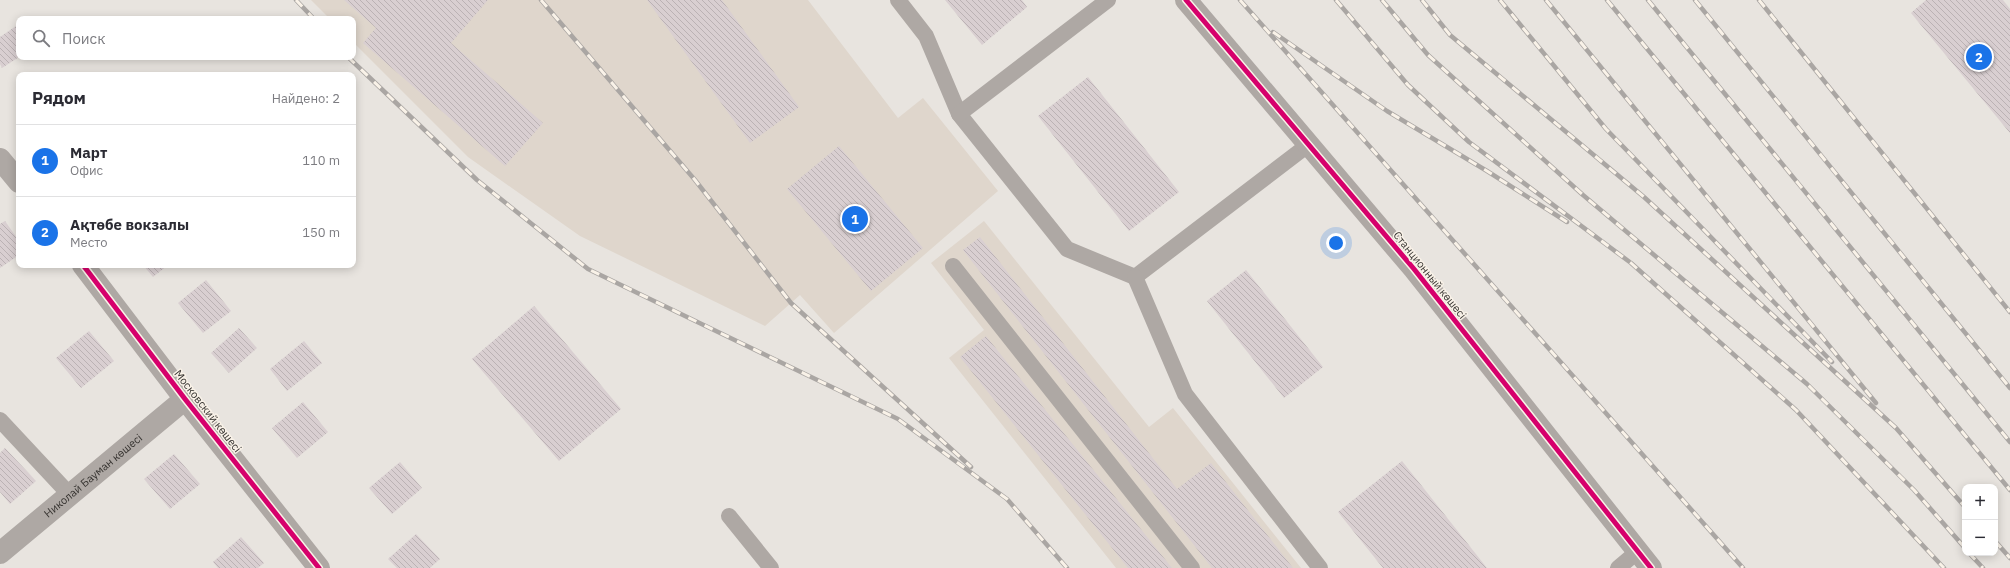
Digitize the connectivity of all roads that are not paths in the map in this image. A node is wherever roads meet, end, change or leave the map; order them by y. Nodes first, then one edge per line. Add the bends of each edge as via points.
1 (898, 0) edge
2 (1108, 0) edge
3 (1186, 0) edge
4 (959, 114) junction
5 (1308, 145) junction
6 (0, 159) edge
7 (16, 178) edge
8 (953, 266) dead end
9 (85, 268) edge
10 (1135, 277) junction
11 (185, 399) junction
12 (0, 420) edge
13 (70, 495) junction
14 (729, 516) dead end
15 (1637, 552) junction
16 (0, 553) edge
17 (319, 568) edge
18 (771, 568) edge
19 (1192, 568) edge
20 (1320, 568) edge
21 (1618, 568) edge
22 (1651, 568) edge

1 - 4 lane via 926,36
2 - 4 lane
3 - 5 street, Станционный көшесі
4 - 10 lane via 1067,249
5 - 10 lane
5 - 15 street, Станционный көшесі via 1414,269
6 - 7 street
8 - 19 lane
9 - 11 street, Московский көшесі
10 - 20 lane via 1185,394
11 - 13 street, Николай Бауман көшесі
11 - 17 street, Московский көшесі
12 - 13 lane
13 - 16 street, Николай Бауман көшесі
14 - 18 lane
15 - 21 lane
15 - 22 street, Станционный көшесі

